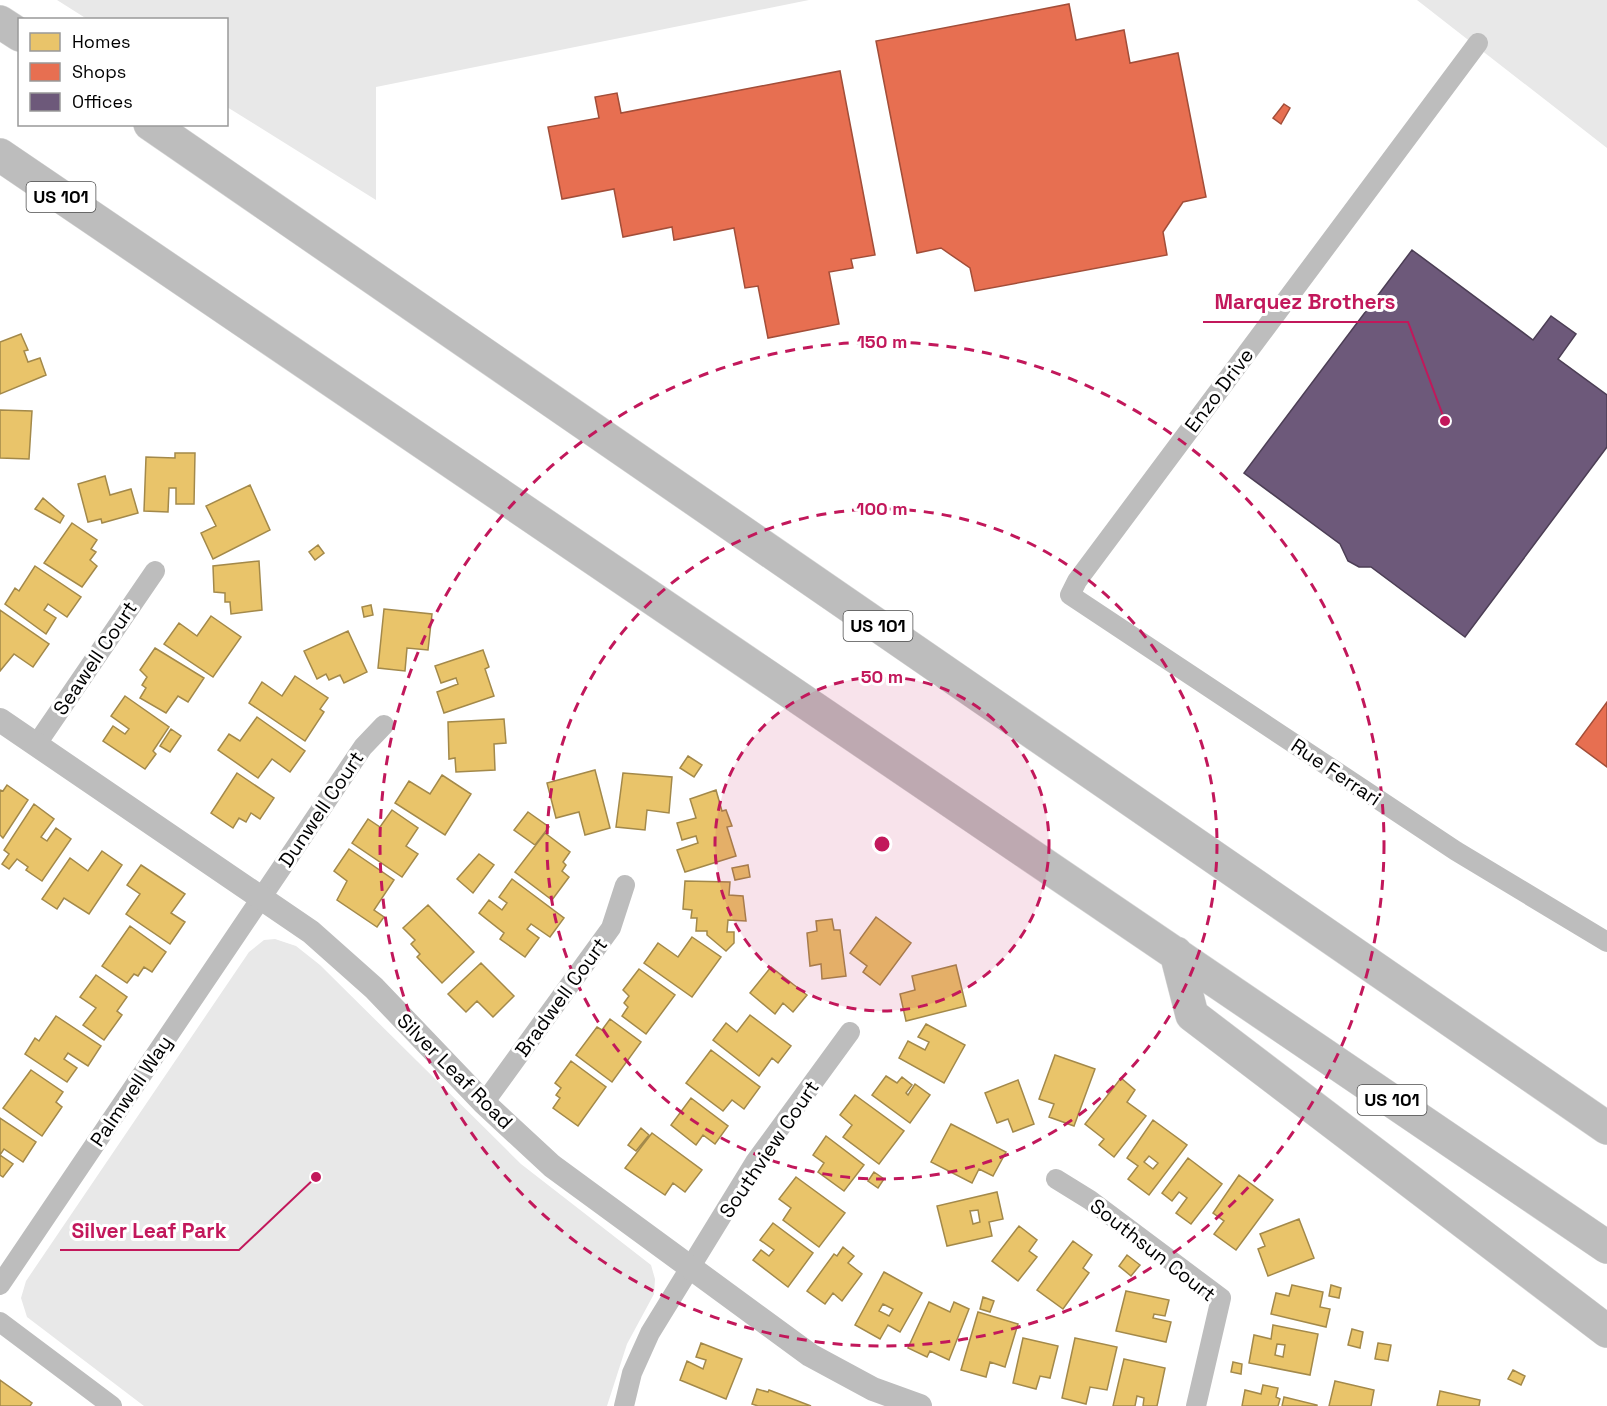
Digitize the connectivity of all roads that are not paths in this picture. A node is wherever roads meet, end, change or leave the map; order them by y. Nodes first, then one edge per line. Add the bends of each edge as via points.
1 (0, 22) edge
2 (18, 34) edge
3 (1478, 42) dead end
4 (153, 126) edge
5 (0, 155) edge
6 (155, 571) dead end
7 (1070, 595) joint
8 (0, 720) edge
9 (384, 725) dead end
10 (36, 745) junction
11 (625, 885) dead end
12 (262, 897) junction
13 (1607, 942) edge
14 (1176, 953) junction
15 (850, 1032) dead end
16 (484, 1103) junction
17 (1607, 1128) edge
18 (1056, 1179) dead end
19 (1607, 1247) edge
20 (691, 1269) junction
21 (0, 1285) edge
22 (0, 1322) edge
23 (1607, 1331) edge
24 (870, 1397) edge
25 (112, 1406) edge
26 (624, 1406) edge
27 (920, 1406) edge
28 (1196, 1406) edge

1 - 2 highway
3 - 7 street, Enzo Drive via 1077,580
4 - 17 highway, US 101
5 - 14 highway, US 101
6 - 10 street, Seawell Court
7 - 13 street, Rue Ferrari via 1456,850
8 - 10 street, Silver Leaf Road
9 - 12 street, Dunwell Court via 363,747
10 - 12 street, Silver Leaf Road
11 - 16 street, Bradwell Court via 611,928
12 - 16 street, Silver Leaf Road via 310,932 374,988
12 - 21 street, Palmwell Way
14 - 19 highway, US 101
14 - 23 highway via 1192,1015
15 - 20 street, Southview Court via 755,1162
16 - 20 street, Silver Leaf Road via 552,1166
18 - 28 street, Southsun Court via 1221,1298
20 - 24 street, Silver Leaf Road
20 - 26 street, Southview Court via 650,1333 632,1373
22 - 25 street
24 - 27 street, Silver Leaf Road

